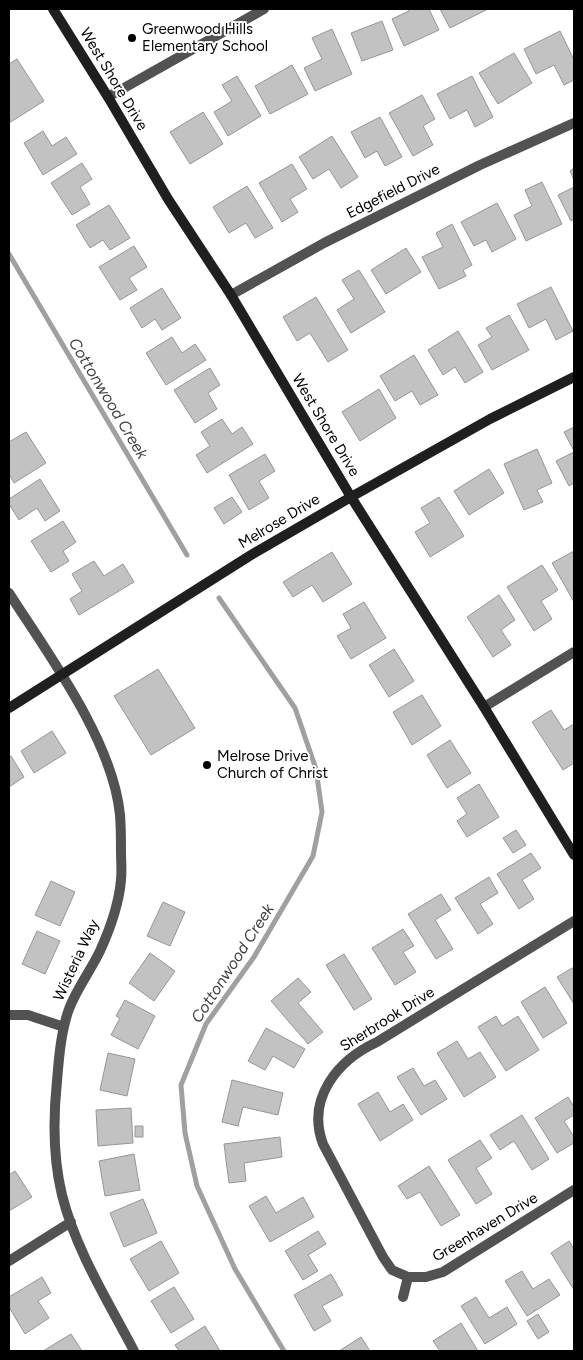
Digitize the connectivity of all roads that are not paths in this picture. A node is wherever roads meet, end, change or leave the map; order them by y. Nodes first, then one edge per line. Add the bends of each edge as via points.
1 (53, 9) edge
2 (264, 9) edge
3 (108, 97) junction
4 (574, 123) edge
5 (231, 295) junction
6 (574, 377) edge
7 (351, 496) junction
8 (9, 593) edge
9 (574, 652) edge
10 (62, 675) junction
11 (484, 707) junction
12 (9, 708) edge
13 (574, 855) edge
14 (574, 921) edge
15 (9, 1015) edge
16 (64, 1027) junction
17 (574, 1190) edge
18 (71, 1222) junction
19 (9, 1260) edge
20 (408, 1276) junction
21 (403, 1297) dead end
22 (134, 1351) edge

1 - 3 street, West Shore Drive
2 - 3 street
3 - 5 street, West Shore Drive via 168,199
4 - 5 street, Edgefield Drive via 480,165 350,230
5 - 7 street, West Shore Drive
6 - 7 street, Melrose Drive via 490,418
7 - 10 street, Melrose Drive
7 - 11 street, West Shore Drive
8 - 10 street, Wisteria Way
9 - 11 street
10 - 12 street, Melrose Drive
10 - 16 street, Wisteria Way via 94,732 114,782 120,814 121,880 113,916 100,950 70,1007
11 - 13 street, West Shore Drive
14 - 20 street, Sherbrook Drive via 364,1048 346,1061 326,1086 317,1118 323,1144 383,1257 392,1270
15 - 16 street via 28,1015
16 - 18 street, Wisteria Way via 53,1119 57,1170
17 - 20 street, Greenhaven Drive via 443,1272 426,1277
18 - 19 street
18 - 22 street, Wisteria Way via 80,1248
20 - 21 street

